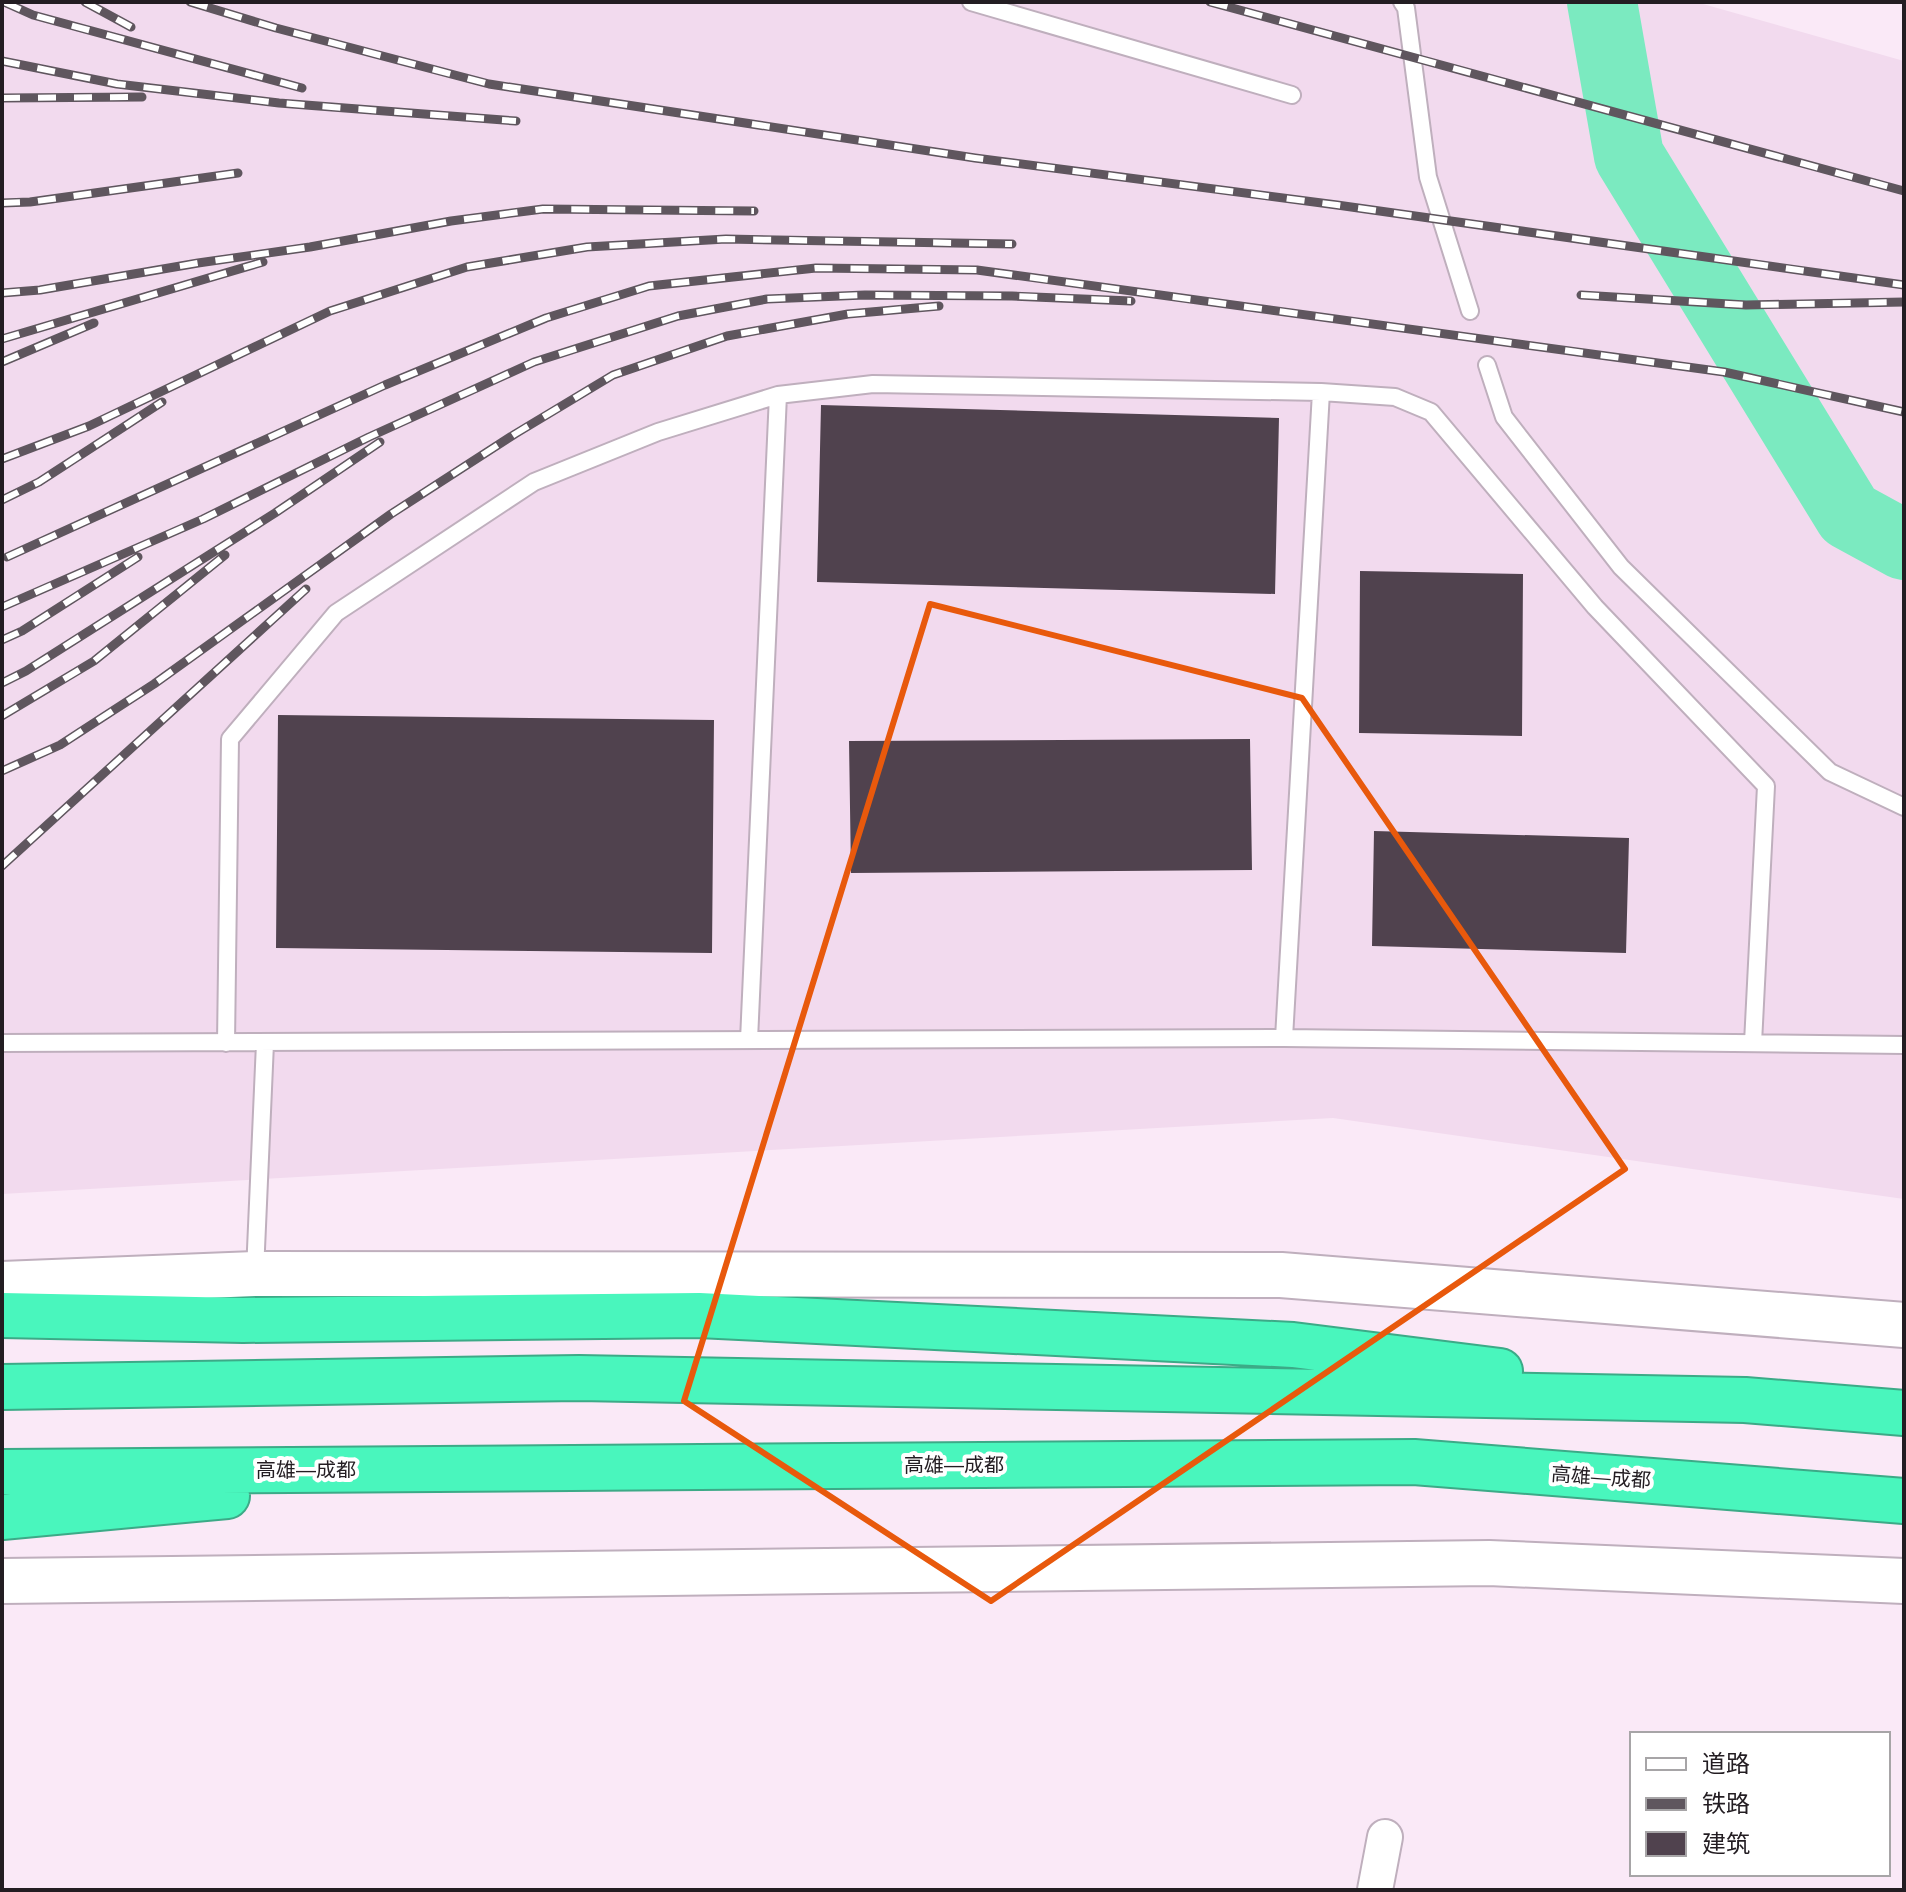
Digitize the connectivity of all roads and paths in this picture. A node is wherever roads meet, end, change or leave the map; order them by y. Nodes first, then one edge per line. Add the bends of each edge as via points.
1 (971, 2) edge
2 (1402, 2) edge
3 (1292, 95) dead end
4 (1470, 311) dead end
5 (1487, 365) dead end
6 (1321, 392) junction
7 (778, 395) junction
8 (1904, 807) edge
9 (1284, 1038) junction
10 (749, 1040) junction
11 (2, 1043) edge
12 (226, 1043) junction
13 (265, 1043) junction
14 (1753, 1043) junction
15 (1904, 1045) edge
16 (255, 1274) junction
17 (2, 1284) edge
18 (2, 1315) edge
19 (1904, 1325) edge
20 (2, 1387) edge
21 (1745, 1400) junction
22 (1904, 1413) edge
23 (534, 1468) junction
24 (2, 1472) edge
25 (1904, 1501) edge
26 (2, 1517) edge
27 (2, 1581) edge
28 (1904, 1581) edge
29 (1385, 1837) dead end
30 (1375, 1890) edge

1 - 3 lane
2 - 4 lane via 1428,177
5 - 8 lane via 1504,417 1621,567 1830,772
6 - 7 lane via 873,384
6 - 9 lane
6 - 14 lane via 1395,397 1431,412 1595,607 1766,786
7 - 10 lane
7 - 12 lane via 658,432 534,482 336,613 230,739
9 - 10 lane
9 - 14 lane
10 - 13 lane
11 - 12 lane
12 - 13 lane
13 - 16 lane
14 - 15 lane
16 - 17 street
16 - 19 street via 1281,1275
18 - 21 highway via 243,1320 699,1315 1293,1345
20 - 21 highway via 579,1378
21 - 22 highway
23 - 24 highway, 高雄—成都
23 - 25 highway, 高雄—成都 via 1414,1462
23 - 26 highway
27 - 28 street via 1489,1563
29 - 30 street

